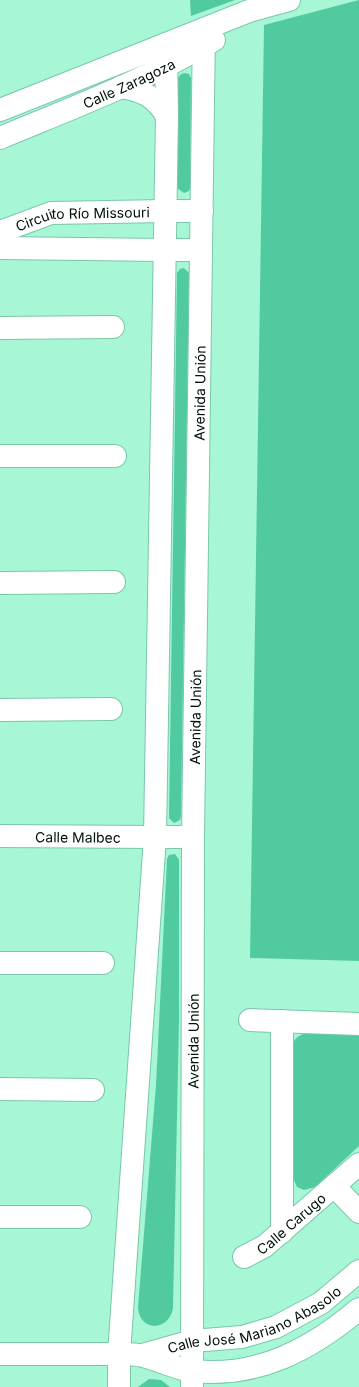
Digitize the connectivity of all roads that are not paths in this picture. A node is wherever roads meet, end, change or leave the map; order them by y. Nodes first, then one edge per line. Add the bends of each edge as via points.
1 (289, 0) edge
2 (204, 38) junction
3 (166, 44) junction
4 (166, 66) junction
5 (121, 87) junction
6 (0, 110) edge
7 (167, 116) junction
8 (0, 138) edge
9 (166, 211) junction
10 (202, 211) junction
11 (0, 232) edge
12 (0, 248) edge
13 (165, 250) junction
14 (201, 250) junction
15 (113, 327) dead end
16 (0, 328) edge
17 (0, 456) edge
18 (115, 456) dead end
19 (114, 582) dead end
20 (0, 583) edge
21 (111, 709) dead end
22 (0, 710) edge
23 (0, 836) edge
24 (155, 837) junction
25 (193, 838) junction
26 (0, 962) edge
27 (103, 963) dead end
28 (250, 1020) dead end
29 (282, 1021) junction
30 (359, 1024) edge
31 (0, 1089) edge
32 (93, 1090) dead end
33 (359, 1165) edge
34 (334, 1186) junction
35 (359, 1212) edge
36 (0, 1217) edge
37 (80, 1217) dead end
38 (282, 1232) junction
39 (244, 1257) dead end
40 (359, 1271) edge
41 (359, 1309) edge
42 (301, 1315) junction
43 (192, 1341) junction
44 (318, 1341) junction
45 (0, 1354) edge
46 (119, 1354) junction
47 (142, 1355) junction
48 (192, 1379) edge
49 (119, 1387) edge

1 - 2 street, Calle Zaragoza via 249,11
2 - 3 street, Calle Zaragoza
2 - 4 street, Calle Zaragoza
2 - 10 street, Avenida Unión
3 - 4 street
3 - 6 street, Calle Zaragoza
4 - 5 street, Calle Zaragoza
4 - 7 street
5 - 7 street via 136,89 149,95 160,104
5 - 8 street, Calle Zaragoza
7 - 9 street
9 - 10 street, Circuito Río Missouri
9 - 11 street, Circuito Río Missouri via 51,213
9 - 13 street
10 - 14 street, Avenida Unión
12 - 13 street, Circuito Río Missouri
13 - 14 street, Circuito Río Missouri
13 - 24 street
14 - 25 street, Avenida Unión
15 - 16 street
17 - 18 street
19 - 20 street
21 - 22 street
23 - 24 street, Calle Malbec
24 - 25 street, Calle Malbec
24 - 46 street
25 - 43 street, Avenida Unión
26 - 27 street
28 - 29 street
29 - 30 street
29 - 38 street
31 - 32 street
33 - 34 street, Calle Carugo
34 - 35 street, Calle Carugo
34 - 38 street, Calle Carugo
36 - 37 street
38 - 39 street, Calle Carugo
40 - 42 street, Calle José Mariano Abasolo via 339,1289
41 - 44 street, Calle José Mariano Abasolo
42 - 43 street, Calle José Mariano Abasolo via 258,1333
42 - 44 street
43 - 47 street, Calle José Mariano Abasolo
43 - 48 street, Avenida Unión
44 - 48 street, Calle José Mariano Abasolo via 300,1351 260,1366
45 - 46 street, Calle José Mariano Abasolo
46 - 47 street, Calle José Mariano Abasolo
46 - 49 street
47 - 48 street, Calle José Mariano Abasolo

